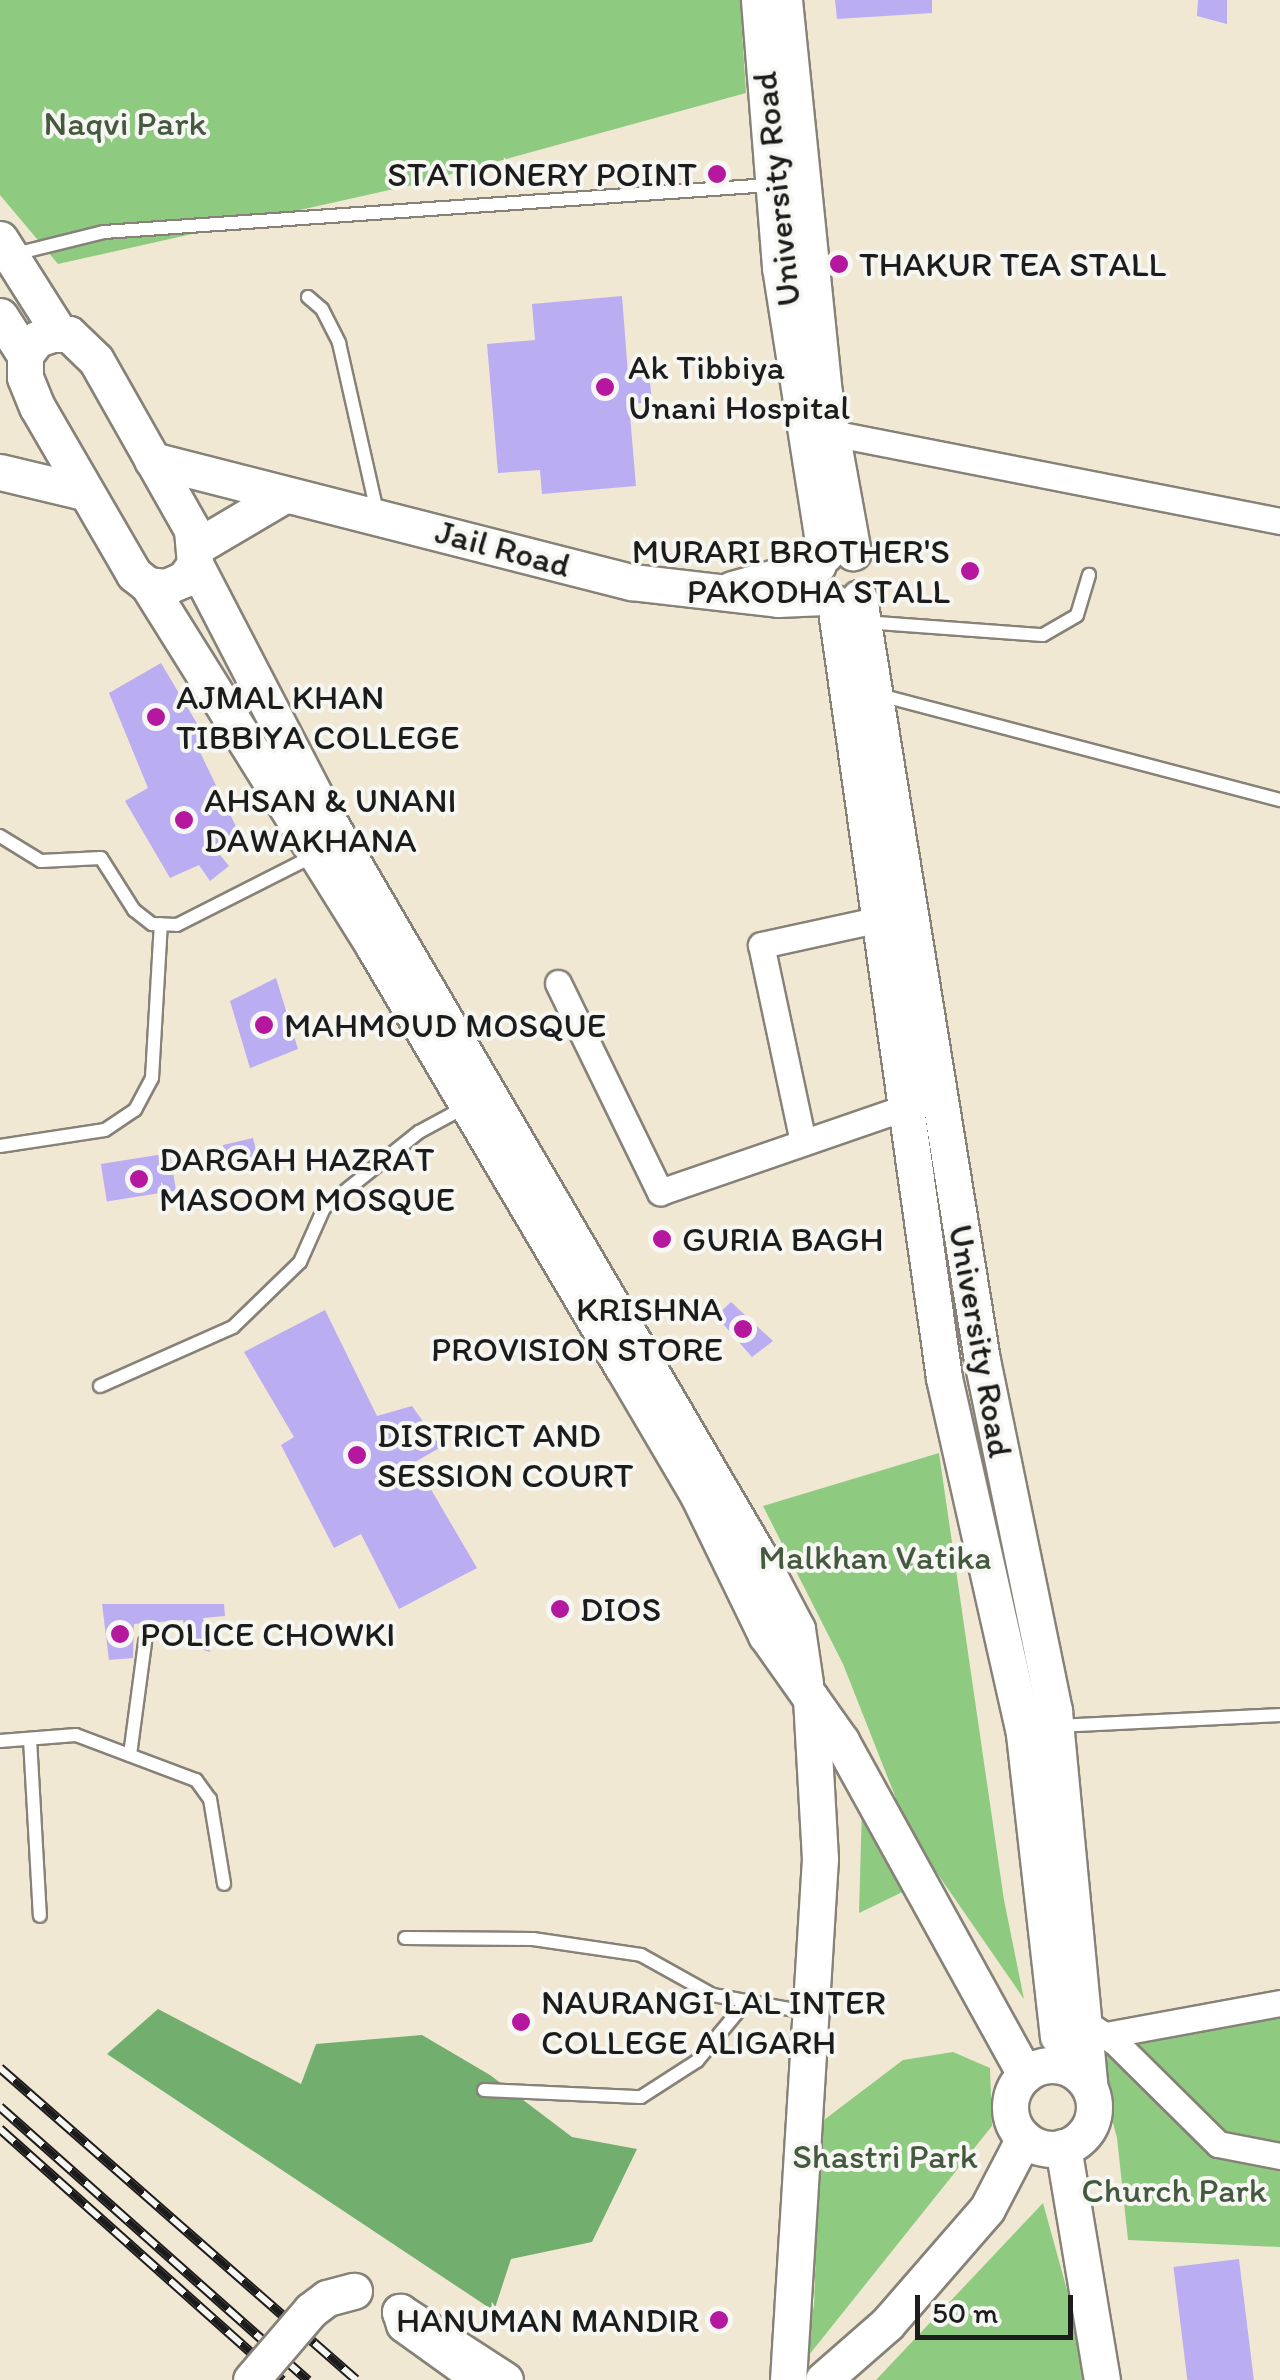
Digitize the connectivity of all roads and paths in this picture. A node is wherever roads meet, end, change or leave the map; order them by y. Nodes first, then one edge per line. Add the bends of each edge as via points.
1 (759, 0) edge
2 (784, 0) edge
3 (773, 185) junction
4 (6, 248) edge
5 (308, 297) dead end
6 (0, 316) edge
7 (60, 334) junction
8 (17, 377) edge
9 (831, 433) junction
10 (152, 460) junction
11 (1, 473) edge
12 (84, 492) junction
13 (281, 497) junction
14 (378, 514) junction
15 (1280, 521) edge
16 (196, 555) junction
17 (1089, 575) dead end
18 (840, 584) junction
19 (148, 585) junction
20 (875, 694) junction
21 (1280, 800) edge
22 (0, 836) edge
23 (313, 856) junction
24 (880, 919) junction
25 (161, 924) junction
26 (558, 983) dead end
27 (477, 1100) junction
28 (922, 1102) junction
29 (803, 1142) junction
30 (0, 1146) edge
31 (100, 1386) dead end
32 (145, 1642) dead end
33 (808, 1690) junction
34 (1280, 1715) edge
35 (1056, 1726) junction
36 (30, 1739) junction
37 (0, 1740) edge
38 (130, 1755) junction
39 (224, 1884) dead end
40 (40, 1916) dead end
41 (406, 1938) dead end
42 (745, 2003) junction
43 (1280, 2003) edge
44 (813, 2013) junction
45 (1092, 2026) junction
46 (1076, 2075) junction
47 (1025, 2076) junction
48 (484, 2090) dead end
49 (1044, 2145) junction
50 (1280, 2156) edge
51 (400, 2312) junction
52 (251, 2380) edge
53 (482, 2380) edge
54 (505, 2380) edge
55 (788, 2380) edge
56 (823, 2380) edge
57 (852, 2380) edge
58 (1102, 2380) edge

1 - 3 main road, University Road
2 - 9 main road, University Road via 795,148
3 - 4 lane via 104,232
3 - 18 main road, University Road
4 - 7 main road
5 - 14 lane via 339,343
6 - 8 main road
7 - 8 main road via 36,339
7 - 10 main road via 84,343
8 - 12 main road
9 - 15 street
9 - 18 main road, University Road
10 - 13 main road, Jail Road
10 - 16 main road
11 - 12 main road
12 - 19 main road via 134,574
13 - 14 main road, Jail Road
13 - 16 main road
14 - 18 main road, Jail Road via 632,582 778,599
16 - 19 main road via 166,587
16 - 27 main road
17 - 18 lane via 1078,615 1043,635
18 - 20 main road, University Road
18 - 24 main road, University Road
19 - 23 main road
20 - 21 lane
20 - 28 main road, University Road
22 - 25 lane via 41,860 101,858 134,910
23 - 25 lane via 177,925
23 - 27 main road
24 - 28 main road, University Road
24 - 29 street via 761,945
25 - 30 lane via 152,1078 135,1110 105,1130
26 - 29 street via 660,1192
27 - 31 lane via 419,1132 324,1208 300,1262 232,1328
27 - 33 main road via 698,1495 766,1635
28 - 29 street
28 - 35 main road, University Road
28 - 46 main road, University Road via 944,1378 1021,1718
32 - 38 lane
33 - 44 main road via 820,1859
33 - 47 main road
34 - 35 lane
35 - 45 main road, University Road
36 - 37 lane
36 - 38 lane via 76,1735
36 - 40 lane
38 - 39 lane via 196,1780 203,1789
41 - 42 lane via 533,1939 642,1956 713,1995
42 - 44 lane
42 - 48 lane via 697,2061 641,2097
43 - 45 street
44 - 55 main road
45 - 46 main road, University Road
45 - 50 street via 1218,2144
46 - 47 main road
46 - 49 main road via 1096,2108 1090,2129
47 - 49 main road via 1009,2106
49 - 56 main road via 887,2324
49 - 57 main road via 994,2228
49 - 58 main road
51 - 52 main road, bridge via 354,2291 326,2298
51 - 53 main road via 404,2324
51 - 54 main road

